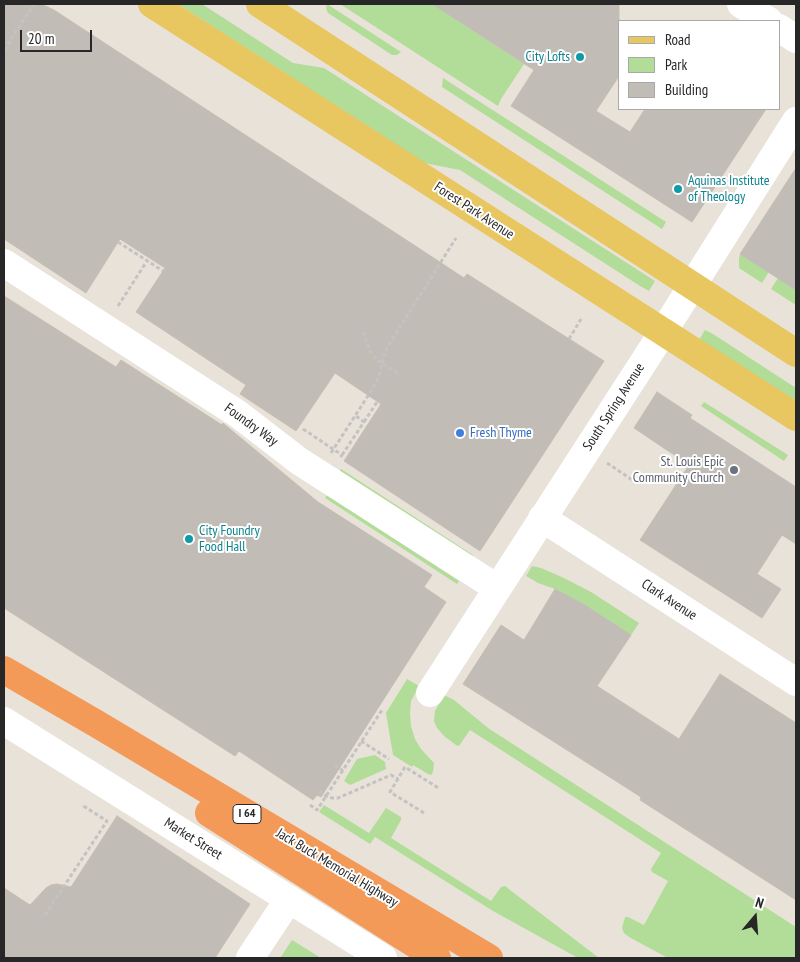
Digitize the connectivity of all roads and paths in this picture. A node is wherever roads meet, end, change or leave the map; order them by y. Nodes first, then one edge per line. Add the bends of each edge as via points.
1 (34, 4) edge
2 (152, 4) edge
3 (260, 4) edge
4 (742, 4) edge
5 (766, 20) edge
6 (780, 29) edge
7 (796, 39) edge
8 (4, 50) edge
9 (796, 121) edge
10 (456, 238) dead end
11 (118, 242) dead end
12 (4, 263) edge
13 (163, 271) dead end
14 (693, 285) junction
15 (581, 319) dead end
16 (363, 332) dead end
17 (663, 332) junction
18 (568, 339) dead end
19 (796, 353) edge
20 (383, 364) junction
21 (400, 375) dead end
22 (377, 402) dead end
23 (356, 416) junction
24 (796, 418) edge
25 (364, 422) junction
26 (300, 426) dead end
27 (610, 465) dead end
28 (327, 467) junction
29 (634, 481) dead end
30 (542, 518) junction
31 (497, 588) junction
32 (4, 670) edge
33 (4, 681) edge
34 (796, 682) edge
35 (430, 693) dead end
36 (382, 710) dead end
37 (4, 721) edge
38 (361, 741) junction
39 (389, 759) dead end
40 (335, 765) dead end
41 (343, 771) junction
42 (398, 779) junction
43 (440, 789) dead end
44 (319, 791) dead end
45 (326, 796) junction
46 (82, 805) dead end
47 (310, 805) dead end
48 (424, 813) dead end
49 (289, 899) junction
50 (45, 915) dead end
51 (400, 934) junction
52 (250, 958) edge
53 (383, 958) edge
54 (437, 958) edge
55 (455, 958) edge
56 (489, 958) edge

1 - 8 path
2 - 17 main road, Forest Park Avenue
3 - 14 main road
4 - 5 street
6 - 7 street
9 - 14 street, South Spring Avenue
10 - 20 path via 390,343
11 - 13 path
12 - 28 street, Foundry Way via 238,414 299,461
14 - 17 street, South Spring Avenue
14 - 19 main road
15 - 18 path
16 - 20 path via 370,351
17 - 24 main road, Forest Park Avenue
17 - 30 street, South Spring Avenue
20 - 21 path
20 - 23 path via 375,385
22 - 25 path
23 - 25 path
23 - 28 path via 338,442
25 - 26 path via 340,454
27 - 29 path
28 - 31 street, Foundry Way
30 - 31 street, South Spring Avenue
30 - 34 street, Clark Avenue
31 - 35 street, South Spring Avenue
32 - 56 highway, Jack Buck Memorial Highway / I 64
33 - 51 highway, Jack Buck Memorial Highway / I 64
36 - 38 path
37 - 49 street, Market Street
38 - 39 path
38 - 41 path
40 - 41 path
41 - 45 path
42 - 43 path via 406,767
42 - 45 path via 391,775 338,798
42 - 48 path via 390,792
44 - 45 path
45 - 47 path via 317,810
46 - 50 path via 107,821
49 - 52 street
49 - 53 street, Market Street
51 - 54 highway, Jack Buck Memorial Highway / I 64
51 - 55 highway

